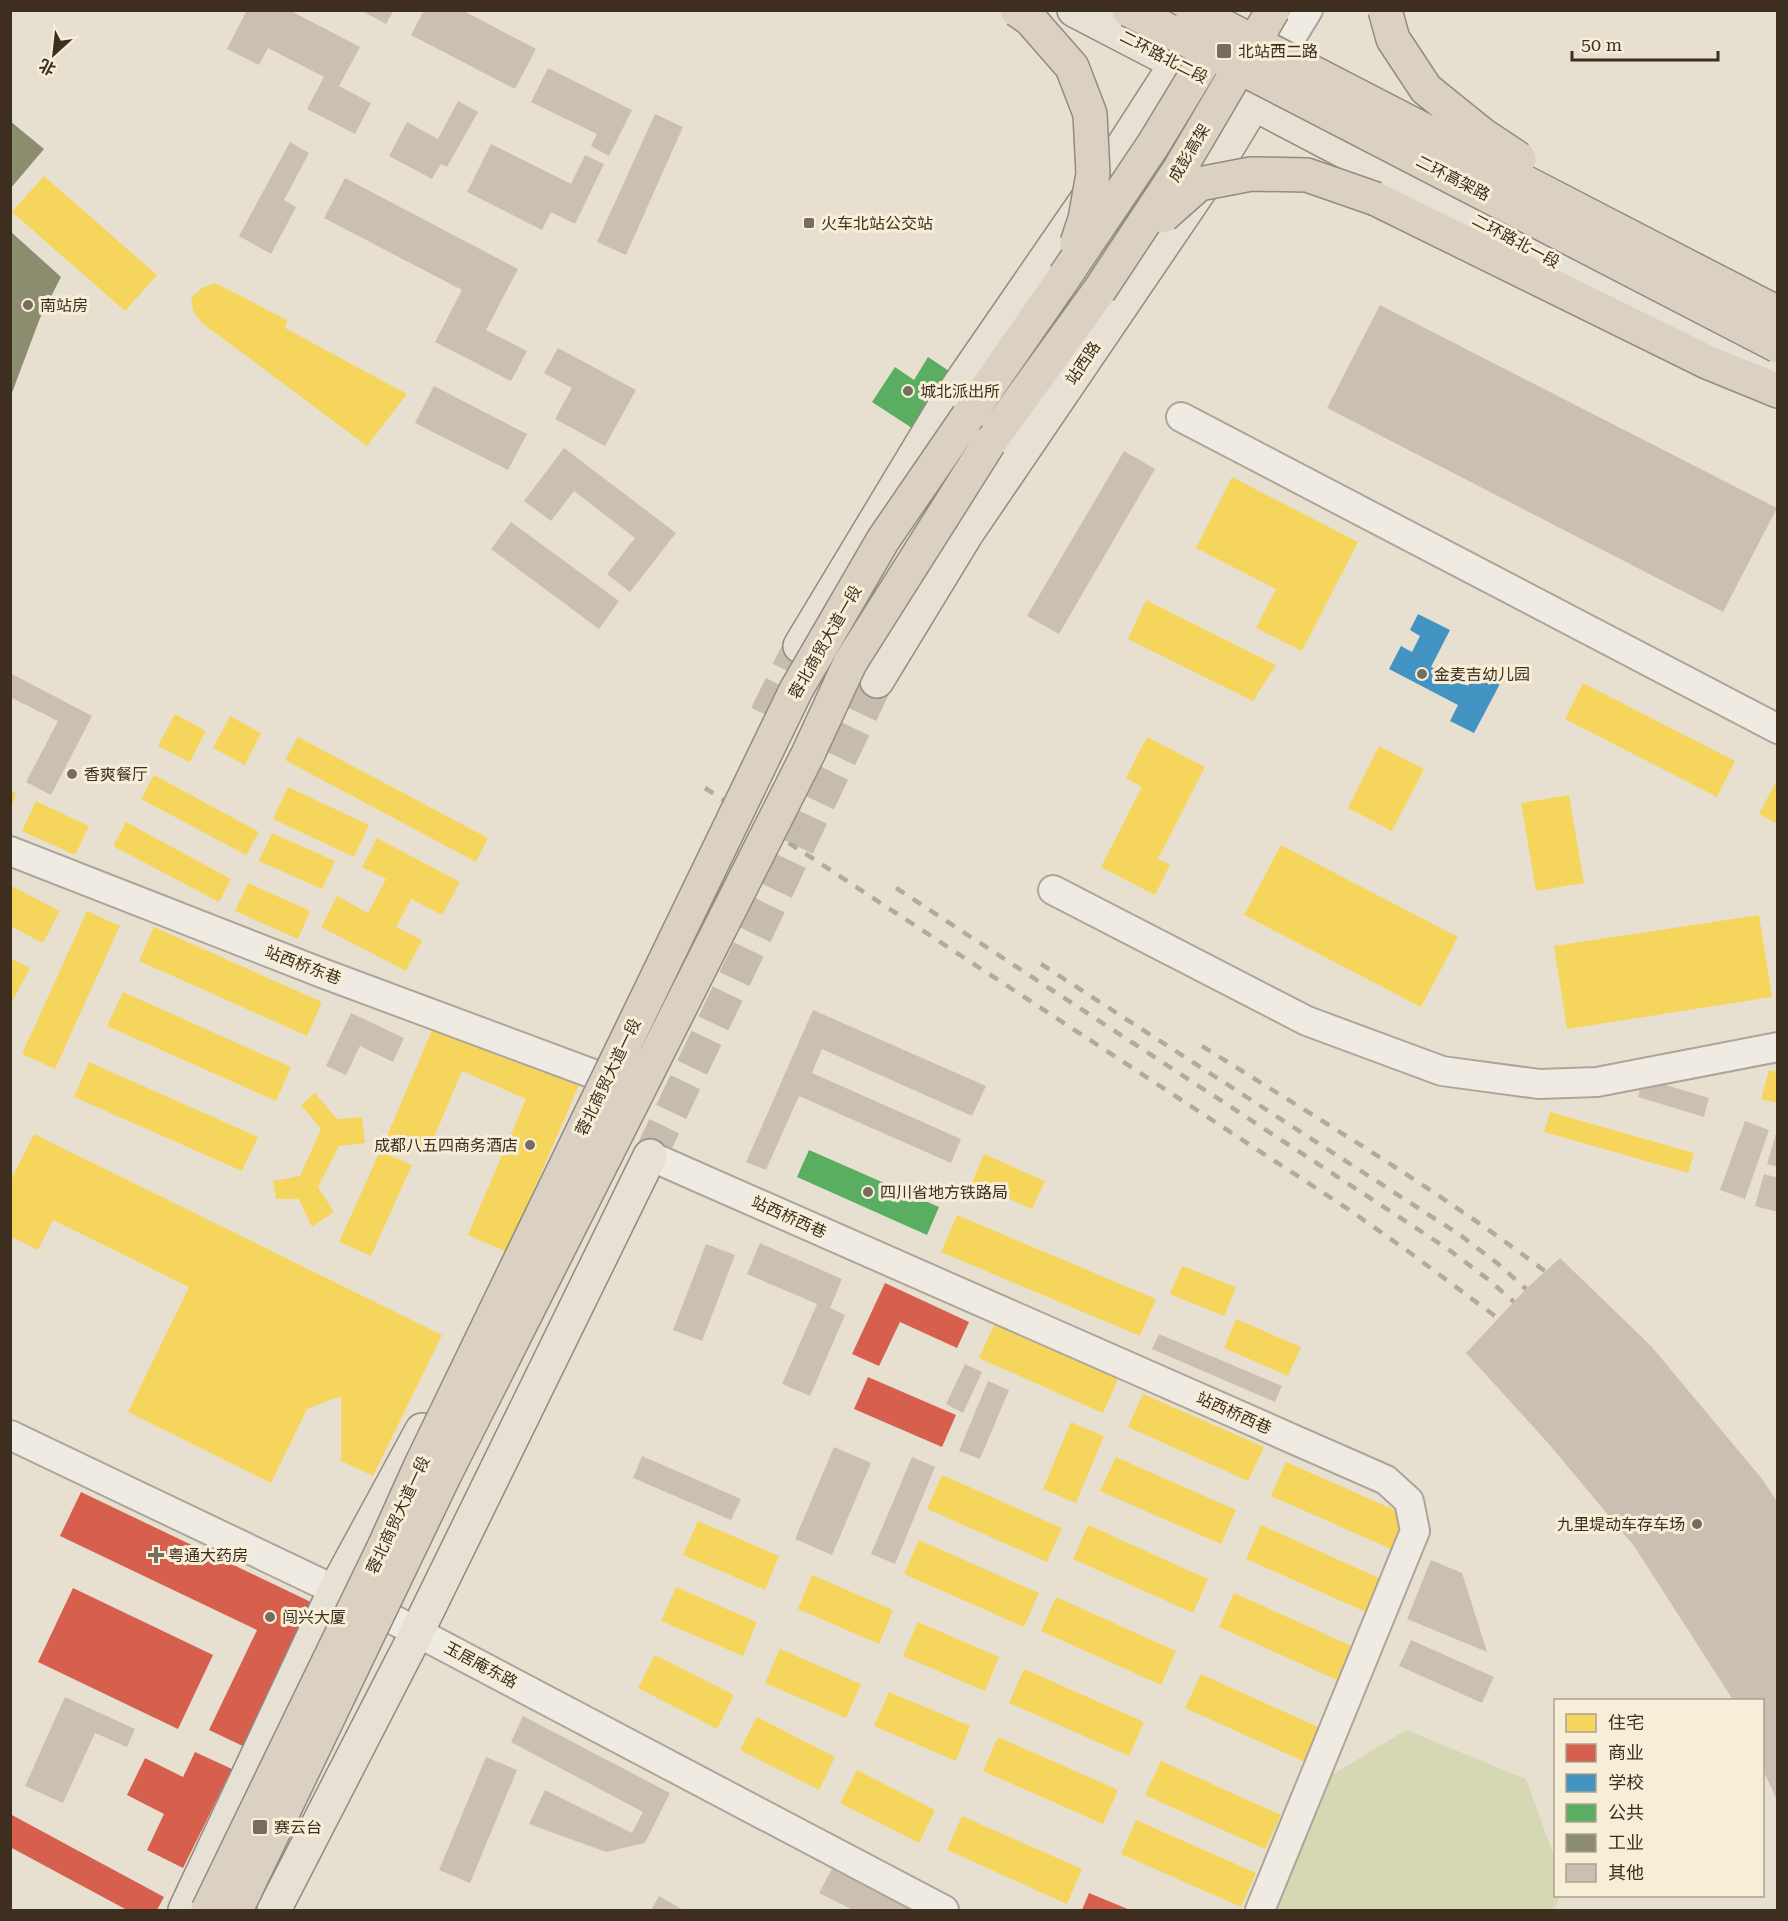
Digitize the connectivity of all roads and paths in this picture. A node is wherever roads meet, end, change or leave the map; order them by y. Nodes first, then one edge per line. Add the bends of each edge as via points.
1 (1017, 10) edge
2 (1074, 10) edge
3 (1129, 10) edge
4 (1192, 10) edge
5 (1210, 10) edge
6 (1220, 10) edge
7 (1234, 10) edge
8 (1273, 10) edge
9 (1308, 10) edge
10 (1385, 10) edge
11 (1287, 44) junction
12 (1176, 63) junction
13 (1254, 104) junction
14 (1642, 243) junction
15 (1677, 261) junction
16 (1065, 276) junction
17 (1099, 291) junction
18 (1778, 298) edge
19 (1778, 313) edge
20 (1778, 346) edge
21 (1778, 379) edge
22 (1778, 391) edge
23 (1181, 417) dead end
24 (800, 646) tunnel mouth
25 (877, 681) tunnel mouth
26 (1778, 729) edge
27 (10, 851) edge
28 (1053, 890) dead end
29 (1778, 1047) edge
30 (596, 1076) joint
31 (650, 1156) joint
32 (10, 1435) edge
33 (347, 1595) junction
34 (417, 1632) junction
35 (185, 1911) edge
36 (208, 1911) edge
37 (236, 1911) edge
38 (274, 1911) edge
39 (944, 1911) edge
40 (1260, 1911) edge

1 - 16 highway, bridge via 1030,19 1072,67 1090,114 1093,174 1085,219
2 - 12 main road, 二环路北二段
3 - 20 highway, 二环高架路, bridge
4 - 14 highway, 二环高架路, bridge
5 - 12 main road
6 - 11 main road
7 - 16 highway, bridge via 1153,145
8 - 17 highway, 成彭高架, bridge via 1179,170
9 - 11 street
10 - 14 highway, bridge via 1393,39 1426,89 1483,135
11 - 13 main road, 站西路
11 - 18 main road
12 - 13 main road, 二环路北二段
12 - 24 main road via 944,407
13 - 21 main road, 二环路北一段
13 - 25 main road, 站西路 via 1217,165 967,533
14 - 15 highway, 二环高架路, bridge
15 - 18 highway, bridge
15 - 19 highway, 二环高架路, bridge
16 - 33 highway, 蓉北商贸大道一段, bridge via 883,540 796,690 426,1454
17 - 22 highway, bridge via 1164,215 1199,184 1251,174 1307,175 1377,199 1707,362
17 - 37 highway, 蓉北商贸大道一段, bridge via 989,443 850,663 808,754 444,1476
23 - 26 street
27 - 30 street, 站西桥东巷
28 - 29 street via 1307,1021 1442,1071 1539,1084 1597,1082
30 - 33 main road, 蓉北商贸大道一段
31 - 34 main road
31 - 40 street, 站西桥西巷 via 1386,1480 1409,1501 1415,1531
32 - 33 street, 玉居庵东路
33 - 34 street, 玉居庵东路
33 - 35 main road, 蓉北商贸大道一段
33 - 36 highway, 蓉北商贸大道一段, bridge
34 - 38 main road
34 - 39 street, 玉居庵东路

